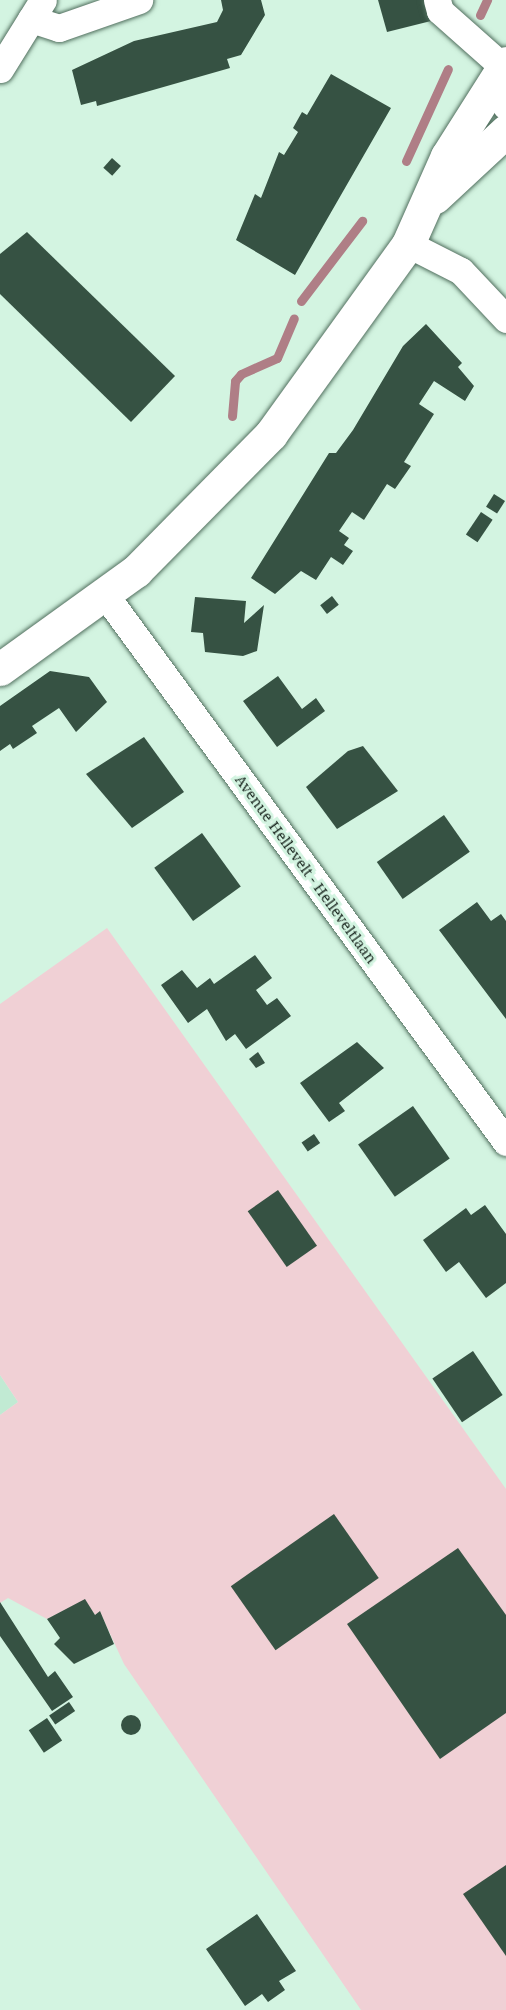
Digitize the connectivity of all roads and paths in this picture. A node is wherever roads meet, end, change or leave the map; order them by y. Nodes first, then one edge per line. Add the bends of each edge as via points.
1 (138, 0) edge
2 (437, 0) edge
3 (37, 10) edge
4 (0, 69) edge
5 (502, 79) edge
6 (506, 131) edge
7 (430, 202) junction
8 (408, 244) junction
9 (506, 319) edge
10 (106, 596) junction
11 (0, 669) edge
12 (506, 1142) edge

1 - 3 street via 58,28
2 - 5 street via 440,10
3 - 4 street
5 - 7 main road via 447,156
6 - 7 main road
7 - 8 main road
8 - 9 street via 461,272
8 - 10 main road via 271,434 184,528
10 - 11 main road
10 - 12 street, Avenue Hellevelt - Helleveltlaan

